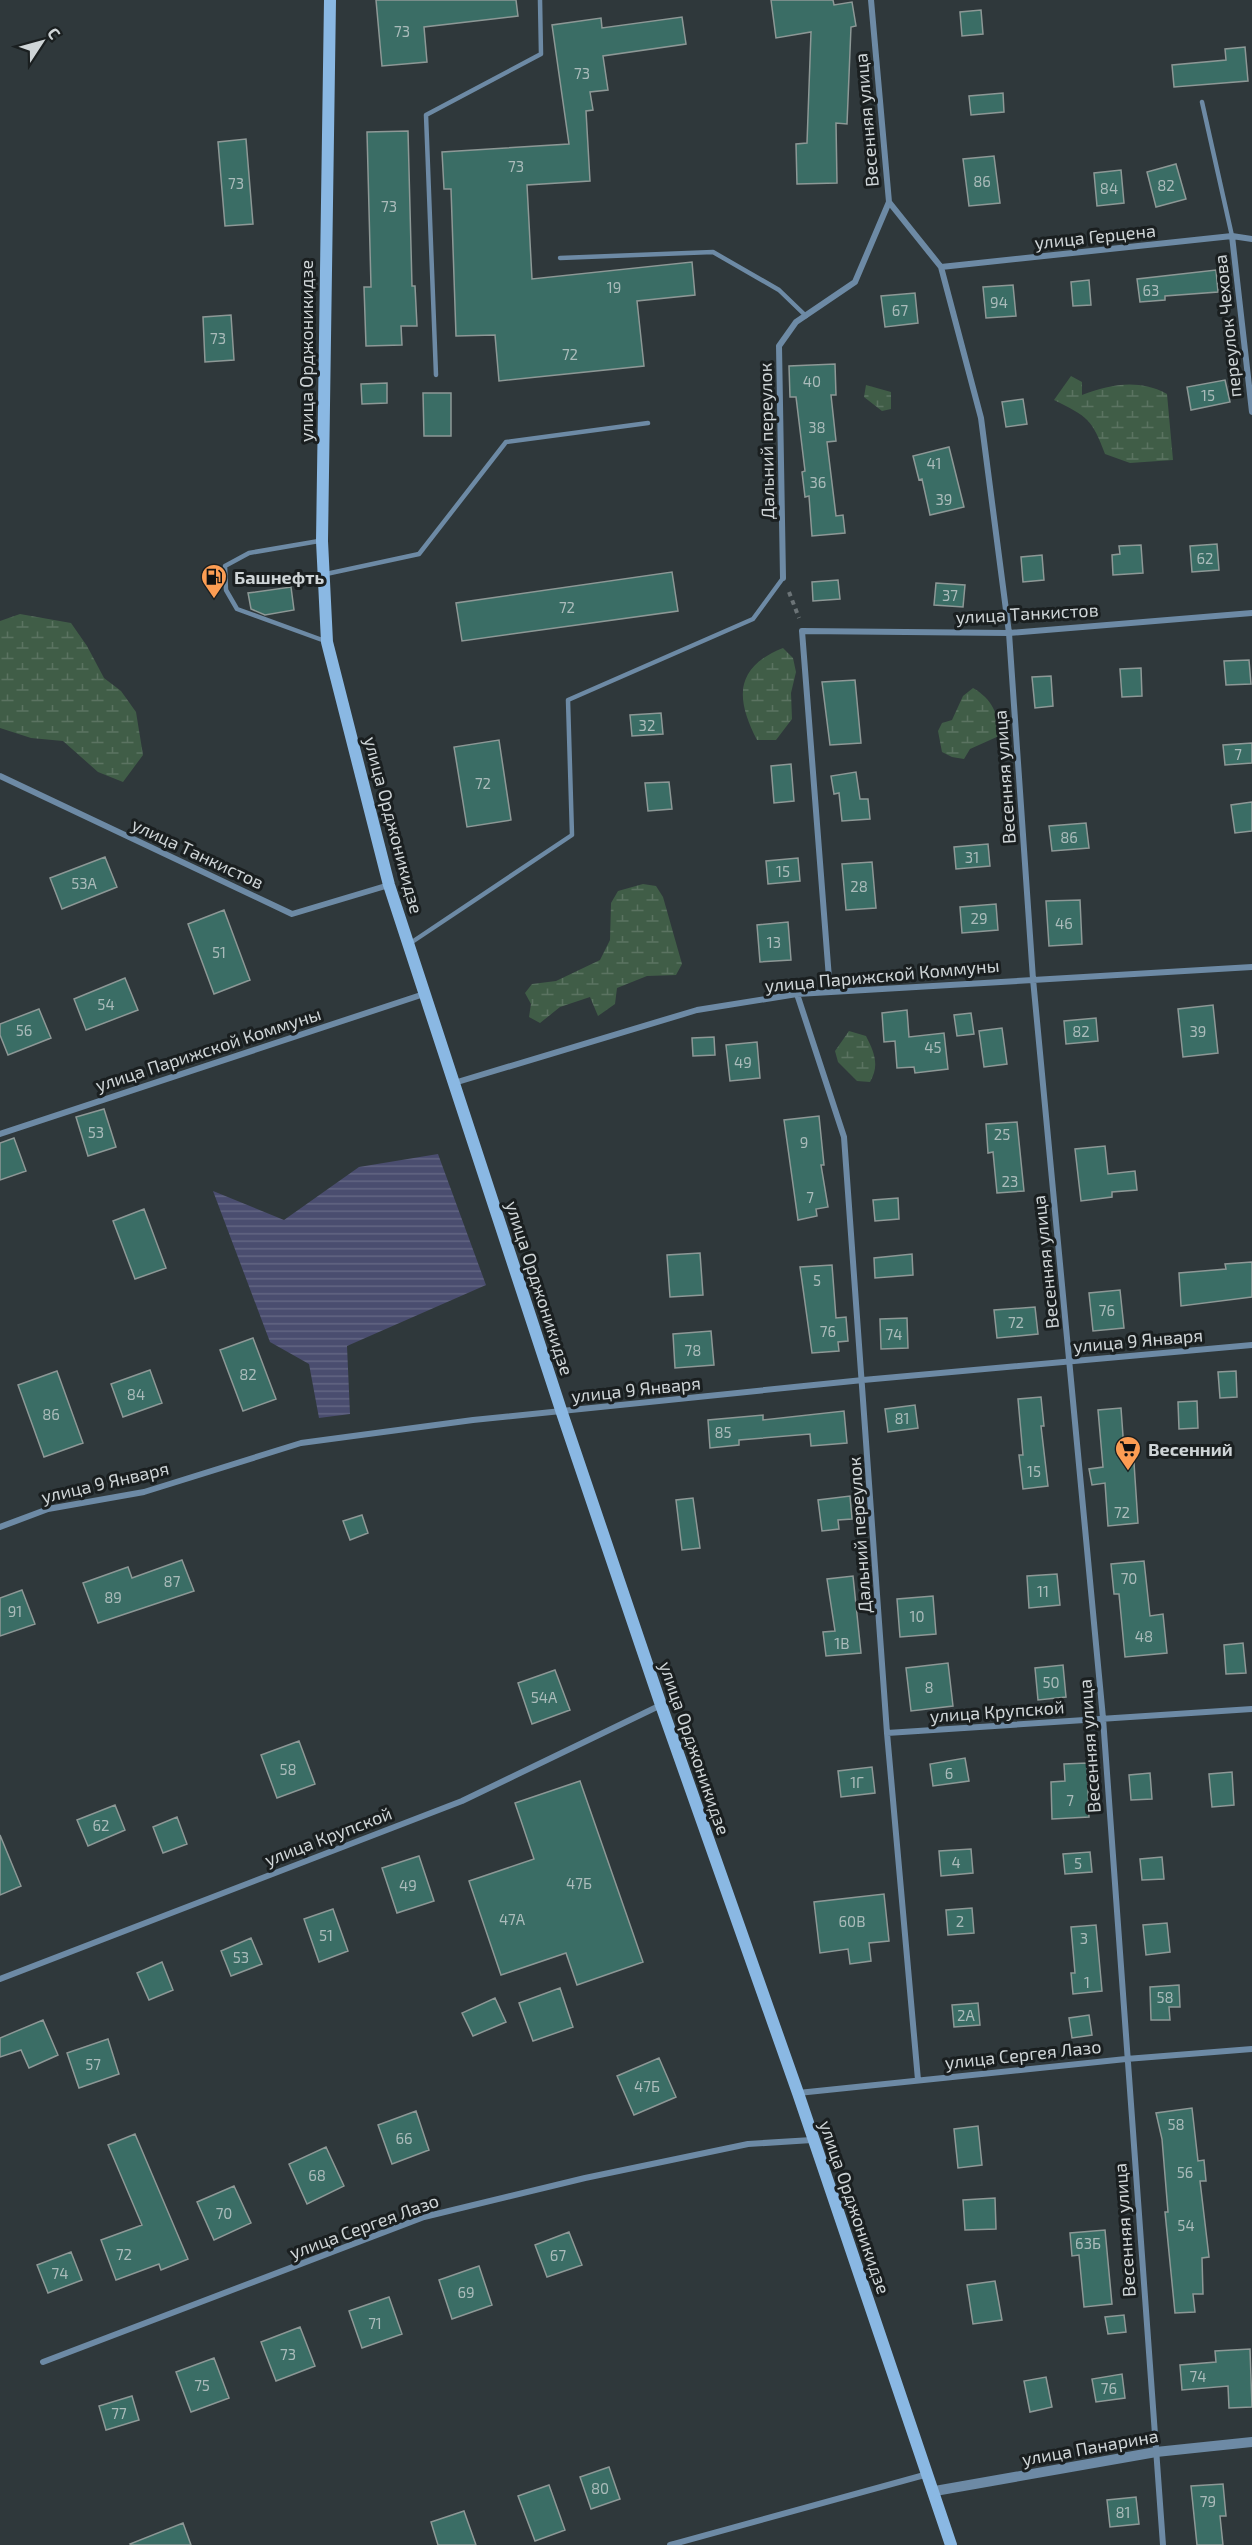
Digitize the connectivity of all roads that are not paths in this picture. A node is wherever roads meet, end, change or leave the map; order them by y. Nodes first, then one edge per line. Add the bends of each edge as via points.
1 (330, 0) edge
2 (540, 0) edge
3 (871, 0) edge
4 (1202, 102) dead end
5 (889, 202) junction
6 (1232, 236) junction
7 (1252, 239) edge
8 (560, 258) dead end
9 (941, 267) junction
10 (806, 316) junction
11 (436, 375) dead end
12 (1252, 412) edge
13 (648, 423) dead end
14 (322, 541) junction
15 (323, 574) junction
16 (783, 578) joint
17 (1252, 613) edge
18 (1009, 633) junction
19 (327, 642) junction
20 (0, 776) edge
21 (389, 885) junction
22 (408, 944) junction
23 (1252, 967) edge
24 (1033, 979) junction
25 (830, 991) junction
26 (425, 994) junction
27 (797, 994) junction
28 (454, 1083) junction
29 (0, 1134) edge
30 (1252, 1345) edge
31 (1070, 1360) junction
32 (863, 1380) junction
33 (562, 1413) junction
34 (0, 1527) edge
35 (661, 1705) junction
36 (1252, 1709) edge
37 (1103, 1719) junction
38 (887, 1733) junction
39 (0, 1979) edge
40 (1252, 2049) edge
41 (1126, 2059) junction
42 (918, 2080) junction
43 (798, 2093) junction
44 (812, 2140) junction
45 (43, 2362) dead end
46 (1252, 2442) edge
47 (1156, 2452) junction
48 (928, 2474) junction
49 (934, 2491) junction
50 (670, 2545) edge
51 (951, 2545) edge
52 (1163, 2545) edge

1 - 14 main road, улица Орджоникидзе
2 - 11 lane via 541,54 426,115
3 - 5 street, Весенняя улица
4 - 6 lane
5 - 9 street, Весенняя улица
5 - 10 street, Дальний переулок via 855,282
6 - 7 street, улица Герцена
6 - 9 street, улица Герцена
6 - 12 street, переулок Чехова
8 - 10 lane via 713,252 779,290
9 - 18 street, Весенняя улица via 981,418
10 - 16 street, Дальний переулок via 796,322 779,346
13 - 15 lane via 506,442 419,554
14 - 15 main road, улица Орджоникидзе
14 - 19 lane via 249,553 225,566 226,590 237,609
15 - 19 main road, улица Орджоникидзе
16 - 22 lane via 753,619 568,700 572,835
17 - 18 street, улица Танкистов
18 - 24 street, Весенняя улица
18 - 25 street, улица Танкистов via 802,631
19 - 21 main road, улица Орджоникидзе
20 - 21 street, улица Танкистов via 292,914
21 - 22 main road, улица Орджоникидзе
22 - 26 main road, улица Орджоникидзе
23 - 24 street, улица Парижской Коммуны
24 - 25 street, улица Парижской Коммуны
24 - 31 street, Весенняя улица
25 - 27 street, улица Парижской Коммуны
26 - 28 main road, улица Орджоникидзе
26 - 29 street, улица Парижской Коммуны
27 - 28 street, улица Парижской Коммуны via 697,1011
27 - 32 street, Дальний переулок via 844,1137
28 - 33 main road, улица Орджоникидзе
30 - 31 street, улица 9 Января
31 - 32 street, улица 9 Января
31 - 37 street, Весенняя улица
32 - 33 street, улица 9 Января
32 - 38 street, Дальний переулок
33 - 34 street, улица 9 Января via 472,1420 301,1443 144,1492 48,1509
33 - 35 main road, улица Орджоникидзе
35 - 39 street, улица Крупской via 462,1801
35 - 43 main road, улица Орджоникидзе
36 - 37 street, улица Крупской
37 - 38 street, улица Крупской
37 - 41 street, Весенняя улица
38 - 42 street, Дальний переулок
40 - 41 street, улица Сергея Лазо
41 - 42 street, улица Сергея Лазо
41 - 47 street, Весенняя улица
42 - 43 street, улица Сергея Лазо
43 - 44 main road, улица Орджоникидзе
44 - 45 street, улица Сергея Лазо via 748,2144 424,2217
44 - 48 main road, улица Орджоникидзе
46 - 47 street, улица Панарина
47 - 49 street, улица Панарина
47 - 52 street, Весенняя улица
48 - 49 main road, улица Орджоникидзе
48 - 50 street
49 - 51 main road, улица Орджоникидзе

